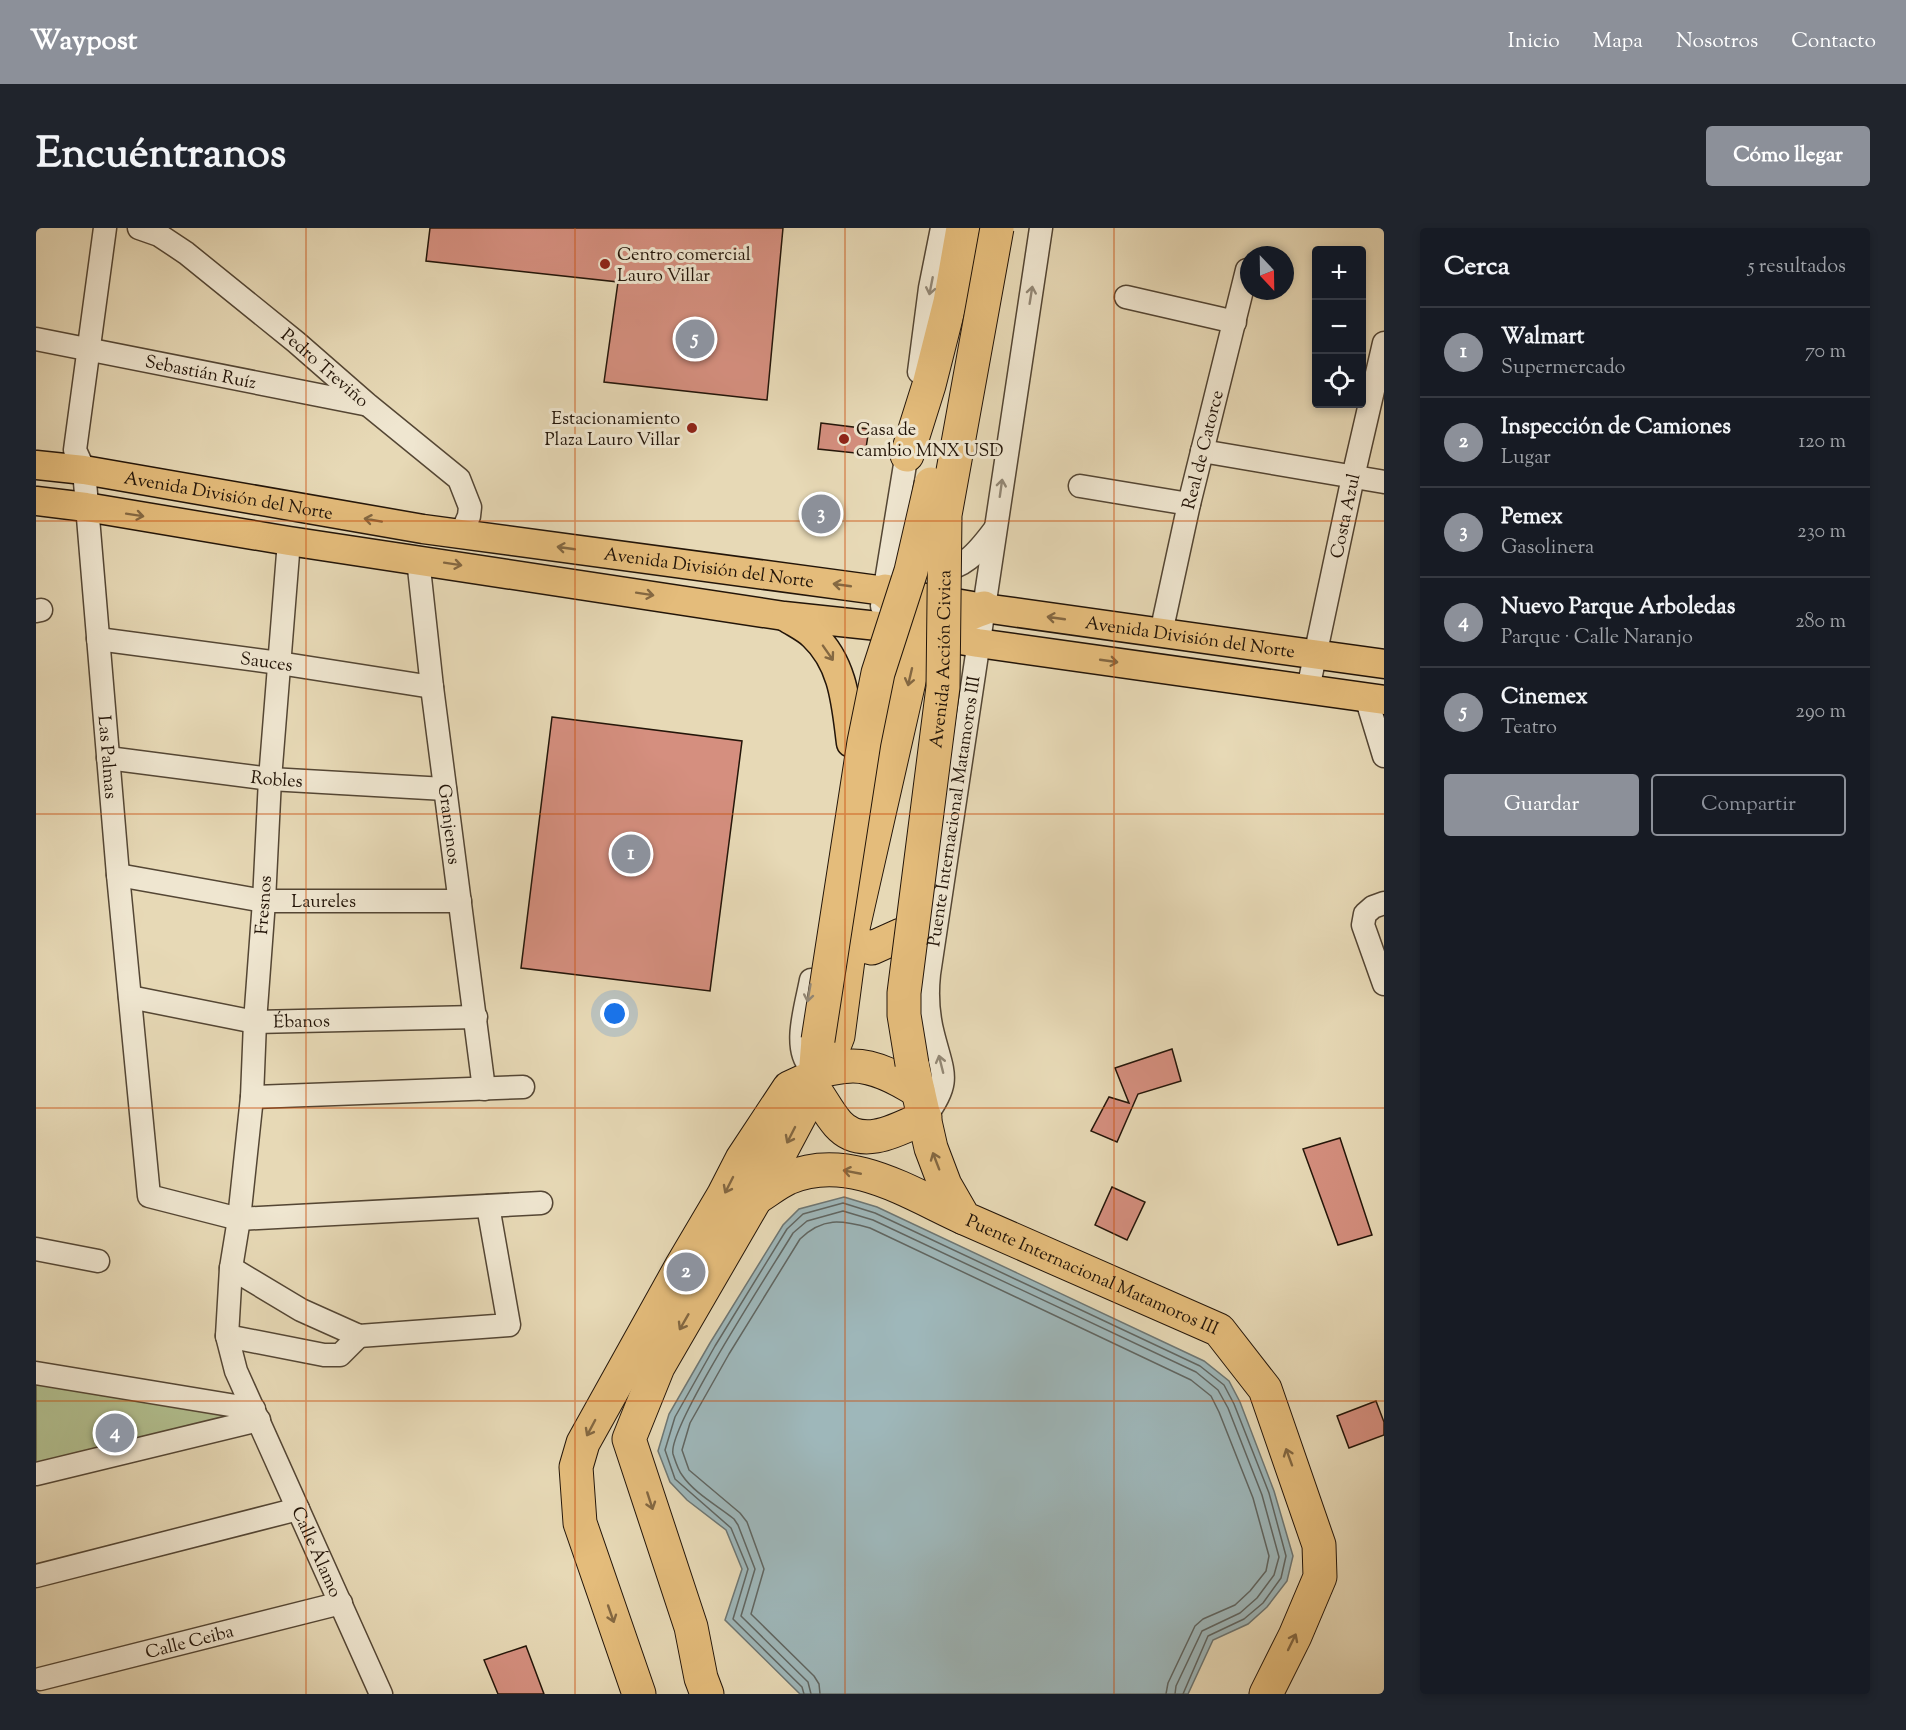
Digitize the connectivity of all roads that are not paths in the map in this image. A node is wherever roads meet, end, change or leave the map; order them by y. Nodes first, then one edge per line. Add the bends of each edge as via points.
1 (105, 228) edge
2 (942, 228) edge
3 (963, 228) edge
4 (976, 228) edge
5 (997, 228) edge
6 (1041, 228) edge
7 (153, 230) edge
8 (1126, 297) dead end
9 (1240, 300) edge
10 (1235, 322) junction
11 (36, 339) edge
12 (1384, 343) edge
13 (87, 349) junction
14 (367, 404) junction
15 (1202, 451) junction
16 (907, 455) junction
17 (36, 465) edge
18 (84, 470) junction
19 (1353, 477) junction
20 (1384, 482) edge
21 (1080, 486) dead end
22 (36, 501) edge
23 (1189, 504) junction
24 (86, 507) junction
25 (896, 521) junction
26 (996, 528) junction
27 (461, 534) junction
28 (494, 538) junction
29 (288, 541) junction
30 (418, 559) junction
31 (488, 570) junction
32 (885, 591) junction
33 (984, 608) junction
34 (784, 616) junction
35 (878, 626) junction
36 (1161, 633) junction
37 (931, 635) junction
38 (98, 639) junction
39 (978, 643) junction
40 (1316, 655) junction
41 (279, 663) junction
42 (1384, 664) edge
43 (432, 687) junction
44 (1308, 689) junction
45 (1375, 699) edge
46 (851, 743) junction
47 (1384, 756) edge
48 (108, 758) junction
49 (270, 779) junction
50 (445, 789) junction
51 (118, 875) junction
52 (264, 901) junction
53 (460, 901) junction
54 (1384, 903) edge
55 (901, 934) junction
56 (851, 937) junction
57 (1384, 984) edge
58 (130, 997) junction
59 (476, 1017) junction
60 (255, 1022) junction
61 (816, 1069) junction
62 (523, 1088) dead end
63 (915, 1088) junction
64 (484, 1089) junction
65 (252, 1097) junction
66 (756, 1198) junction
67 (541, 1203) dead end
68 (488, 1206) junction
69 (964, 1218) junction
70 (239, 1219) junction
71 (36, 1249) edge
72 (98, 1261) dead end
73 (231, 1268) junction
74 (227, 1336) junction
75 (359, 1336) junction
76 (36, 1373) edge
77 (614, 1386) junction
78 (256, 1415) junction
79 (629, 1438) junction
80 (36, 1474) edge
81 (298, 1509) junction
82 (36, 1576) edge
83 (340, 1604) junction
84 (40, 1679) edge
85 (381, 1694) edge
86 (639, 1694) edge
87 (706, 1694) edge
88 (1266, 1694) edge

1 - 13 street, Las Palmas
2 -> 16 street
3 - 16 highway via 950,302
4 - 61 highway, Avenida Acción Civica, bridge via 926,509 911,571 878,673 864,742
5 - 63 highway, Avenida Acción Civica, bridge via 945,515 943,687 904,993
26 -> 6 street
7 - 14 street, Pedro Treviño via 296,342
8 - 10 street
9 - 10 street, Real de Catorce
10 - 15 street, Real de Catorce
11 - 13 street, Sebastián Ruíz
12 - 19 street, Costa Azul
13 - 14 street, Sebastián Ruíz
13 - 18 street, Las Palmas via 75,450
14 - 27 street, Pedro Treviño via 459,479 470,507
15 - 19 street
15 - 23 street, Real de Catorce
16 - 25 street
17 - 18 main road, Avenida División del Norte
18 - 24 street, Las Palmas
27 -> 18 main road, Avenida División del Norte
19 - 20 street
19 - 40 street, Costa Azul
21 - 23 street
22 - 24 main road, Avenida División del Norte
23 - 36 street, Real de Catorce
24 -> 29 main road, Avenida División del Norte
24 - 38 street, Las Palmas
25 - 26 street via 900,539 910,555 925,566 940,570 955,568 969,559
25 - 32 street
26 - 33 street
27 - 28 main road, Avenida División del Norte
28 - 31 main road
32 -> 28 main road, Avenida División del Norte
29 - 30 main road, Avenida División del Norte
29 - 41 street, Fresnos
30 -> 31 main road, Avenida División del Norte
30 - 43 street, Granjenos
31 -> 34 main road, Avenida División del Norte
32 - 33 main road, Avenida División del Norte
32 - 35 street
32 - 37 highway
36 -> 33 main road, Avenida División del Norte
33 - 37 highway
33 - 39 street, Puente Internacional Matamoros III
34 - 35 main road, Avenida División del Norte
34 -> 46 main road via 812,634 832,658 843,688
35 - 37 main road, Avenida División del Norte
35 - 46 street
36 - 40 main road, Avenida División del Norte
37 - 39 main road, Avenida División del Norte
37 - 55 highway
37 -> 56 highway
38 - 41 street, Sauces
38 - 48 street, Las Palmas
39 -> 44 main road, Avenida División del Norte
63 -> 39 street, Puente Internacional Matamoros III via 939,1099 944,1072 932,1033 929,974
40 - 42 main road, Avenida División del Norte
40 - 44 street, Costa Azul
41 - 43 street, Sauces
41 - 49 street, Fresnos
43 - 50 street, Granjenos
44 - 45 main road, Avenida División del Norte
45 - 47 street
46 -> 61 street via 802,1034 805,1061
48 - 49 street, Robles
48 - 51 street, Las Palmas
49 - 50 street, Robles
49 - 52 street, Fresnos
50 - 53 street, Granjenos
51 - 52 street, Laureles
51 - 58 street, Las Palmas
52 - 53 street, Laureles
52 - 60 street, Fresnos
53 - 59 street, Granjenos
54 - 57 street via 1365,914 1363,926
55 - 56 highway via 872,948 857,944
55 - 63 highway via 892,1007 894,1041
56 - 61 highway via 838,1036 831,1054
58 - 60 street, Ébanos
58 - 70 street, Las Palmas via 149,1196
59 - 60 street, Ébanos
59 - 64 street, Granjenos
60 - 65 street, Fresnos
61 - 63 highway via 868,1067
61 - 63 highway via 838,1125 863,1137 888,1133
61 -> 66 highway
61 -> 77 highway via 789,1088 764,1124
62 - 64 street
69 -> 63 highway, Puente Internacional Matamoros III via 938,1167
64 - 65 street
65 - 70 street, Fresnos
69 -> 66 highway via 887,1181 831,1168 788,1178
66 -> 79 highway via 658,1367
67 - 68 street
68 - 70 street
68 - 75 street via 509,1325
88 -> 69 highway, Puente Internacional Matamoros III via 1320,1577 1319,1545 1265,1389 1219,1330
70 - 73 street, Fresnos
71 - 72 street
73 - 74 street, Fresnos
73 - 75 street via 301,1310
74 - 75 street via 324,1355 340,1354
74 - 78 street, Calle Álamo via 236,1371
76 - 78 street
77 - 79 highway via 614,1402
77 -> 86 highway via 583,1443 576,1467 577,1491 580,1523
78 - 80 street
78 - 81 street, Calle Álamo
79 -> 87 highway via 691,1627
81 - 82 street
81 - 83 street, Calle Álamo
83 - 84 street, Calle Ceiba
83 - 85 street, Calle Álamo

